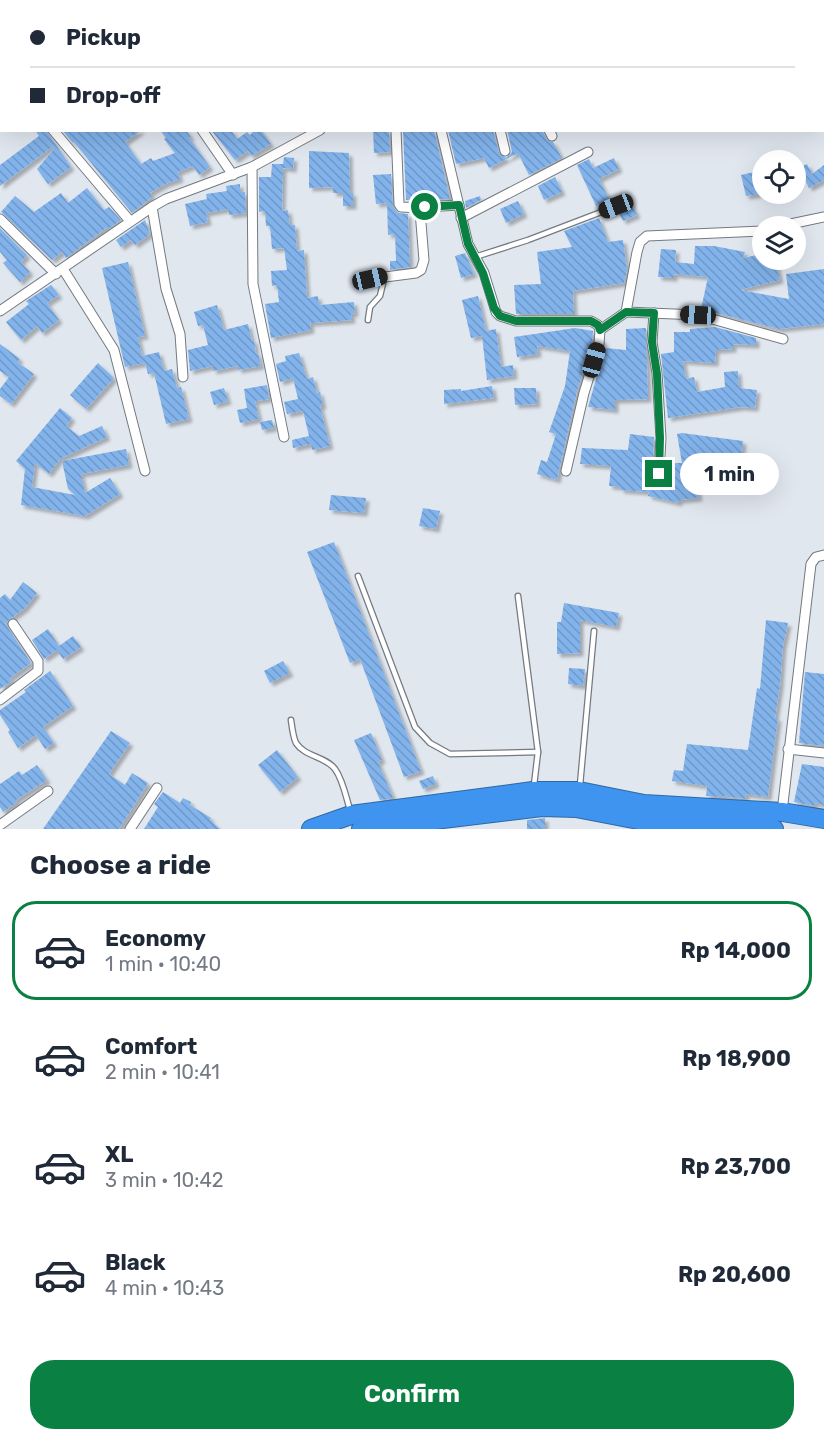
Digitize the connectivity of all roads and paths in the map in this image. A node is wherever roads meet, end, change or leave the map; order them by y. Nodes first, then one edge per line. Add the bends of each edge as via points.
1 (55, 132) edge
2 (203, 132) edge
3 (316, 132) edge
4 (396, 132) edge
5 (441, 132) edge
6 (500, 132) edge
7 (505, 151) dead end
8 (588, 152) dead end
9 (252, 167) junction
10 (233, 175) junction
11 (459, 205) junction
12 (616, 206) dead end
13 (152, 207) junction
14 (421, 208) junction
15 (824, 217) edge
16 (460, 218) junction
17 (0, 219) edge
18 (130, 221) junction
19 (806, 221) edge
20 (752, 231) edge
21 (475, 257) junction
22 (59, 271) junction
23 (384, 276) junction
24 (370, 279) dead end
25 (2, 308) edge
26 (626, 312) junction
27 (654, 313) junction
28 (369, 320) dead end
29 (600, 330) junction
30 (783, 339) dead end
31 (183, 377) dead end
32 (284, 436) dead end
33 (145, 471) dead end
34 (566, 471) dead end
35 (659, 474) dead end
36 (824, 555) edge
37 (358, 576) dead end
38 (518, 596) dead end
39 (13, 624) dead end
40 (594, 631) dead end
41 (0, 700) edge
42 (291, 720) dead end
43 (788, 749) junction
44 (538, 752) junction
45 (824, 753) edge
46 (157, 788) dead end
47 (48, 791) dead end
48 (533, 791) junction
49 (579, 791) junction
50 (782, 812) junction
51 (392, 818) junction
52 (824, 819) edge
53 (356, 822) edge
54 (0, 825) edge
55 (130, 829) edge
56 (311, 829) edge
57 (774, 829) edge

1 - 18 street
2 - 10 street
3 - 9 street
4 - 14 street via 399,204
5 - 11 street
6 - 7 street
8 - 16 street
9 - 10 street
9 - 32 street via 253,284
10 - 13 street
11 - 14 street
11 - 16 street
12 - 21 lane
13 - 18 street
13 - 31 street via 166,289 180,334
14 - 23 street via 423,267 416,273
15 - 19 street
16 - 21 street
17 - 22 street
18 - 22 street
20 - 26 street via 647,236 637,252
21 - 29 street via 500,316 516,321 591,321
22 - 25 street
22 - 33 street via 114,350
23 - 24 street
23 - 28 lane via 380,296 370,307
26 - 27 street
26 - 29 street
27 - 30 street via 698,315
27 - 35 street
29 - 34 street
36 - 43 street via 811,564
37 - 44 lane via 415,727 430,743 450,754
38 - 44 lane
39 - 41 street via 39,668
40 - 49 lane
42 - 53 lane via 295,741 302,749 335,769
43 - 45 street
43 - 50 street
44 - 48 lane
46 - 55 street
47 - 54 street
48 - 49 highway
48 - 51 highway
49 - 50 highway via 644,804
50 - 52 highway
51 - 53 highway
51 - 57 highway via 542,807 576,808 644,821
53 - 56 highway

